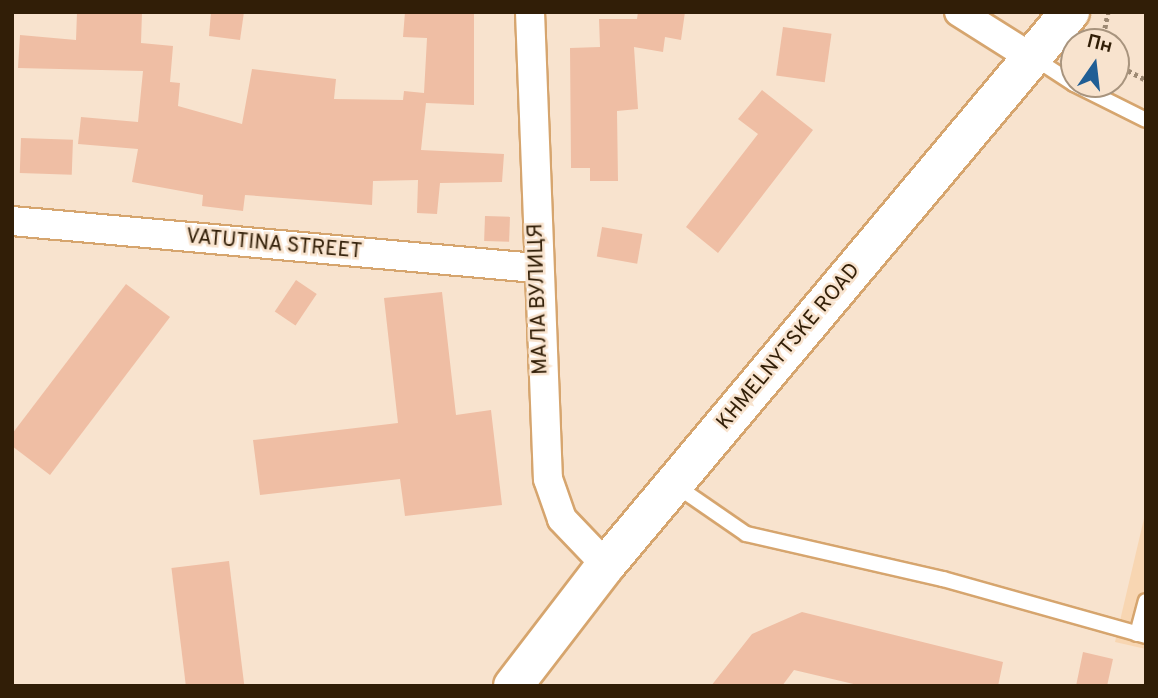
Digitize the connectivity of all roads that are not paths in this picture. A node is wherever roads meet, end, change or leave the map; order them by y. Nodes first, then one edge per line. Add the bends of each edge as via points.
1 (530, 12) edge
2 (958, 12) edge
3 (1070, 12) edge
4 (1032, 58) junction
5 (1060, 75) edge
6 (1102, 98) edge
7 (1146, 120) edge
8 (12, 221) edge
9 (536, 268) junction
10 (674, 485) junction
11 (606, 565) junction
12 (1146, 601) edge
13 (1141, 635) edge
14 (513, 686) edge

1 - 9 street, МАЛА ВУЛИЦЯ
2 - 4 street
3 - 4 street, KHMELNYTSKE ROAD
4 - 5 lane
4 - 10 street, KHMELNYTSKE ROAD
6 - 7 lane
8 - 9 street, VATUTINA STREET
9 - 11 street, МАЛА ВУЛИЦЯ via 548,479 562,519
10 - 11 street, KHMELNYTSKE ROAD
10 - 13 lane via 746,534 943,579
11 - 14 street, KHMELNYTSKE ROAD
12 - 13 lane

